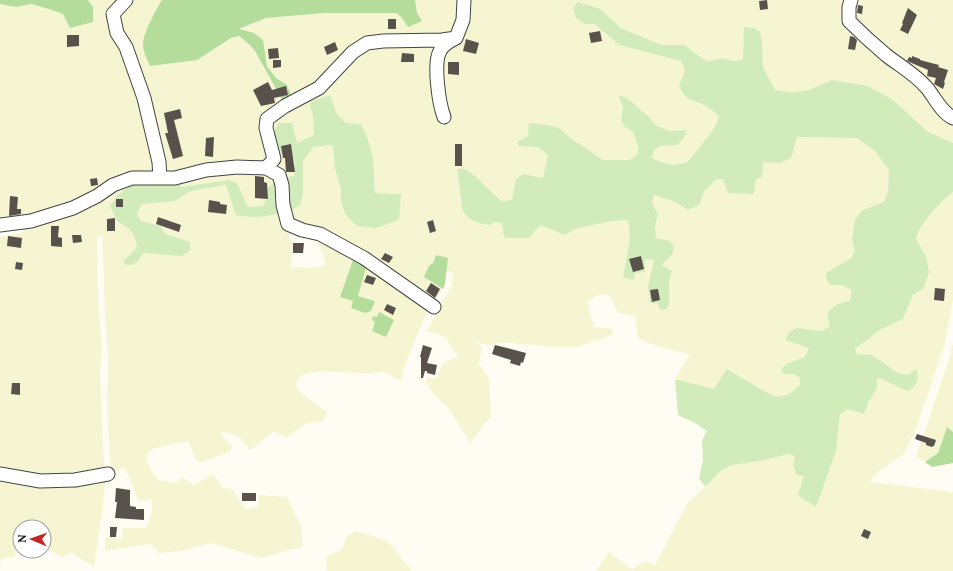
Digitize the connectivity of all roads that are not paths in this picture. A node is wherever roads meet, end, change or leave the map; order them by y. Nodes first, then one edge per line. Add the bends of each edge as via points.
1 (126, 0) edge
2 (464, 0) edge
3 (851, 0) edge
4 (456, 38) junction
5 (444, 117) dead end
6 (953, 118) edge
7 (266, 168) junction
8 (160, 178) junction
9 (0, 225) edge
10 (434, 306) dead end
11 (0, 474) edge
12 (108, 474) dead end

1 - 8 street via 113,14 117,33 126,47 144,98 159,162
2 - 4 street via 463,20
3 - 6 street via 849,21 886,55 913,73 947,116
4 - 5 street via 447,43 438,57 437,87
4 - 7 street via 432,41 383,40 367,43 353,52 320,88 285,106 267,119 266,128 274,159
7 - 8 street via 237,167 206,170 175,178
7 - 10 street via 279,175 288,224 320,234 364,258
8 - 9 street via 132,178 73,208 31,221
11 - 12 street via 40,481 75,480

